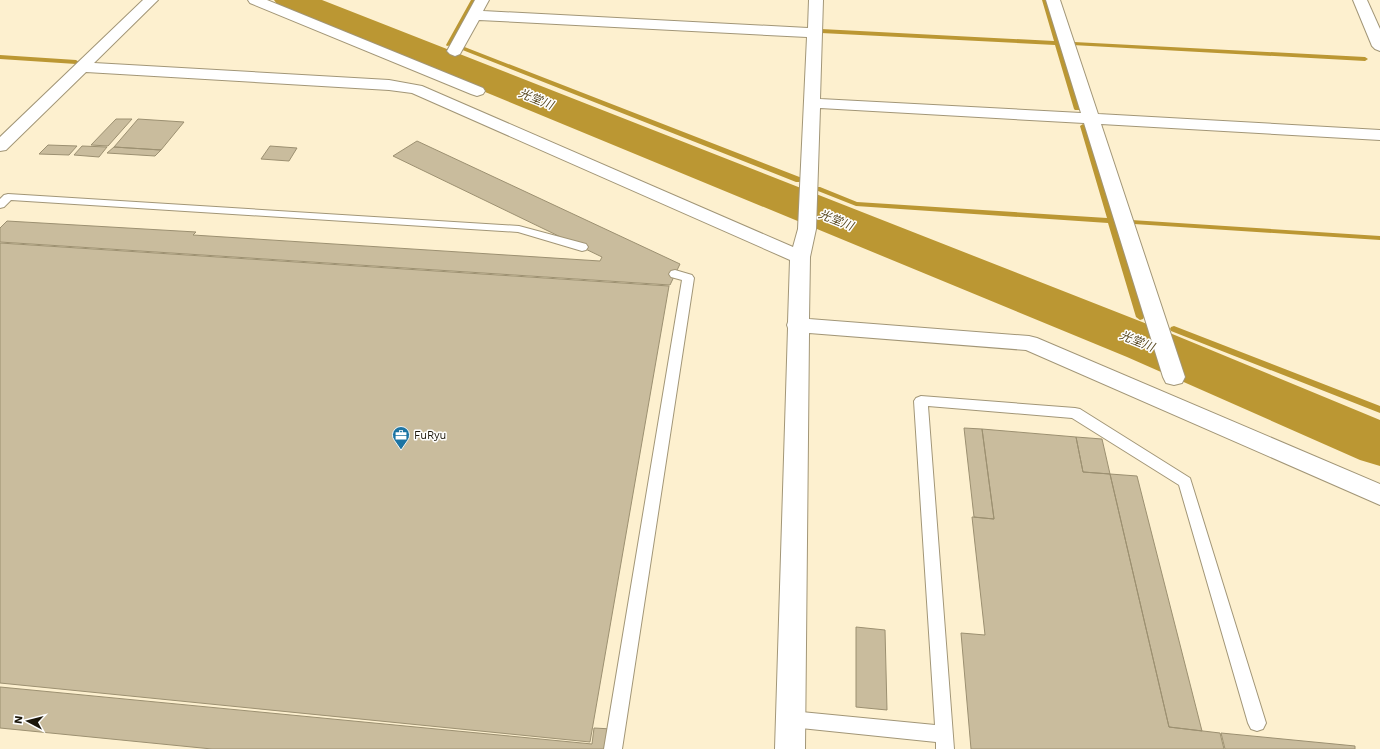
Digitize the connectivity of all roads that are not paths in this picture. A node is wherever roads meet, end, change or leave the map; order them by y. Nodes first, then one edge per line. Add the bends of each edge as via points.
1 (151, 0) edge
2 (255, 0) edge
3 (482, 0) edge
4 (816, 0) edge
5 (1053, 0) edge
6 (1360, 0) edge
7 (473, 15) junction
8 (815, 34) junction
9 (1380, 46) edge
10 (455, 51) dead end
11 (82, 67) junction
12 (476, 91) dead end
13 (813, 103) junction
14 (1091, 119) junction
15 (1380, 135) edge
16 (0, 146) edge
17 (0, 205) edge
18 (582, 247) dead end
19 (800, 257) junction
20 (675, 274) dead end
21 (798, 325) junction
22 (1174, 377) dead end
23 (1380, 495) edge
24 (791, 719) junction
25 (1257, 723) dead end
26 (945, 742) edge
27 (613, 749) edge
28 (790, 749) edge

1 - 11 street
2 - 12 street
3 - 7 street
4 - 8 street
5 - 14 street
6 - 9 street
7 - 8 street
7 - 10 street
8 - 13 street
11 - 16 street
11 - 19 street via 390,85 416,89
13 - 14 street
13 - 19 street via 807,229
14 - 15 street
14 - 22 street
17 - 18 lane via 8,197 519,229
19 - 21 street
20 - 27 lane via 688,278
21 - 23 street via 1029,343
21 - 24 street
24 - 26 lane
24 - 28 street
25 - 26 lane via 1185,482 1075,413 921,401

